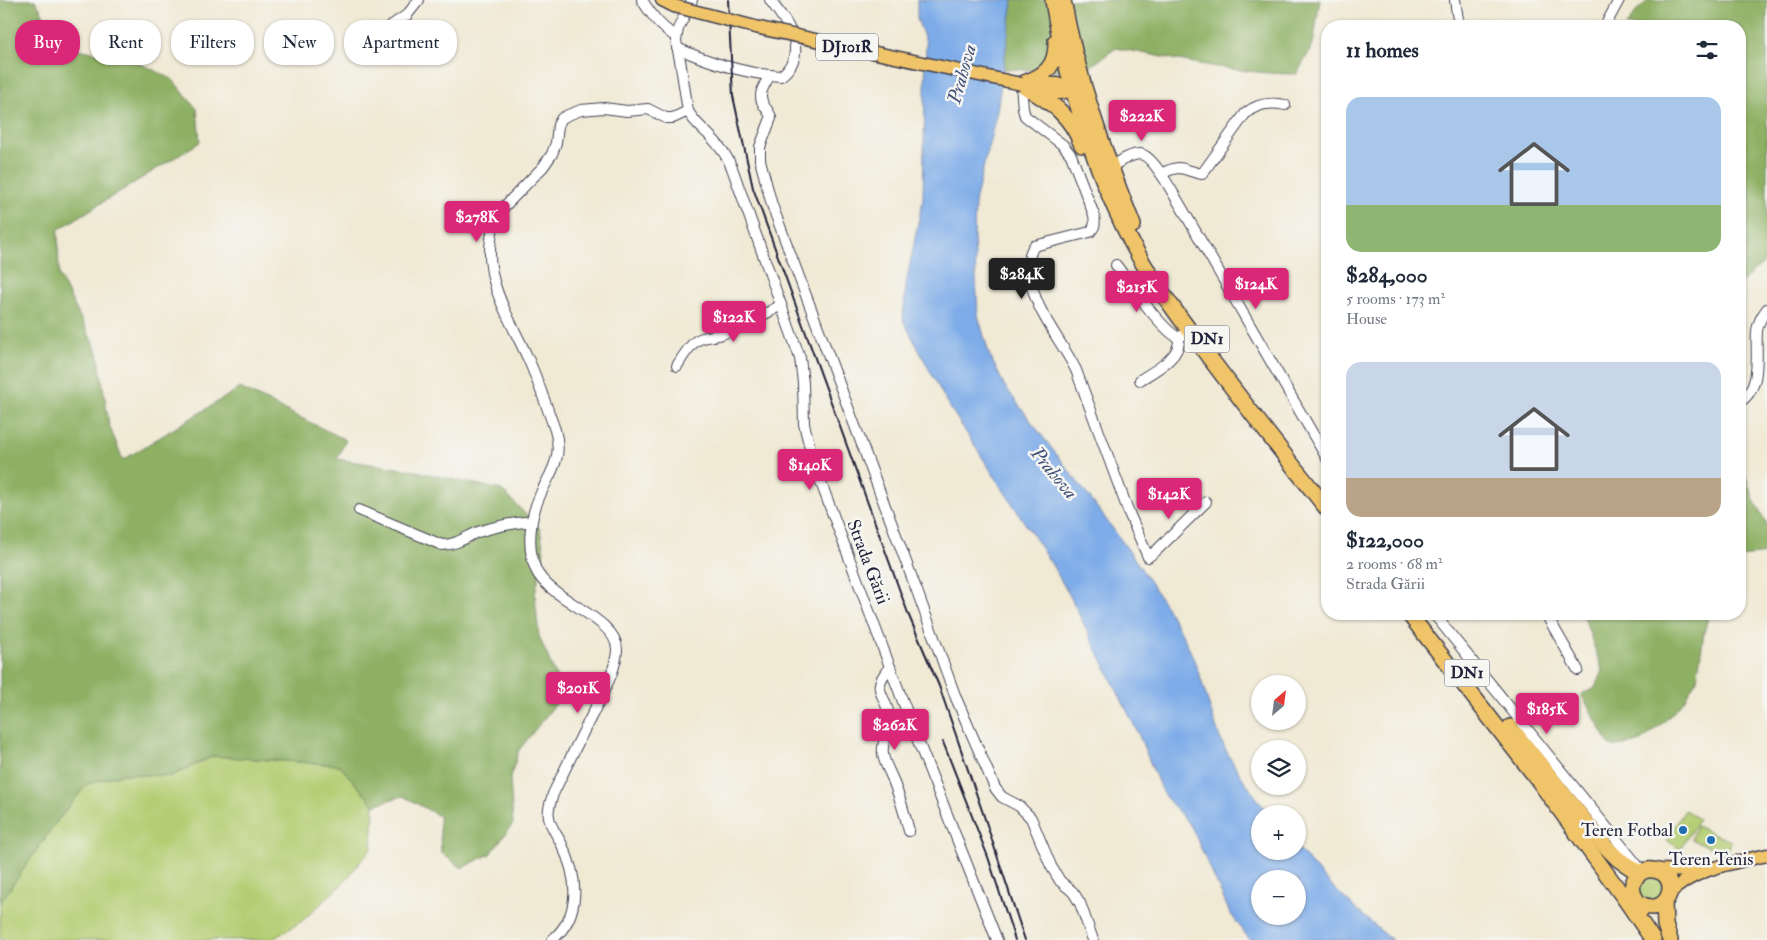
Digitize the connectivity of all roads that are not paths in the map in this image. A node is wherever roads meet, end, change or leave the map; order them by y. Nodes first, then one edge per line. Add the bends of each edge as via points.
1 (419, 0) edge
2 (642, 0) edge
3 (662, 0) edge
4 (692, 0) edge
5 (770, 0) edge
6 (1455, 0) edge
7 (1619, 0) edge
8 (1057, 3) edge
9 (400, 20) edge
10 (1458, 20) edge
11 (1608, 20) edge
12 (676, 36) junction
13 (677, 48) junction
14 (770, 75) junction
15 (1021, 84) junction
16 (1078, 88) junction
17 (1285, 105) dead end
18 (688, 111) junction
19 (1111, 167) junction
20 (1161, 174) junction
21 (1125, 229) junction
22 (1116, 264) dead end
23 (781, 305) junction
24 (1767, 309) edge
25 (1184, 334) junction
26 (1762, 341) edge
27 (677, 366) dead end
28 (1140, 380) dead end
29 (1746, 395) edge
30 (1321, 444) edge
31 (1321, 486) edge
32 (1321, 501) edge
33 (1206, 502) dead end
34 (359, 510) dead end
35 (532, 521) junction
36 (1414, 620) edge
37 (1426, 620) edge
38 (1439, 620) edge
39 (1549, 620) edge
40 (890, 667) junction
41 (1578, 670) dead end
42 (1536, 777) junction
43 (909, 830) dead end
44 (1767, 855) edge
45 (1706, 871) junction
46 (1642, 875) junction
47 (1667, 898) junction
48 (1639, 903) junction
49 (552, 940) edge
50 (997, 940) edge
51 (1093, 940) edge
52 (1653, 940) edge
53 (1661, 940) edge
54 (1670, 940) edge

1 - 9 street
2 - 12 street via 654,20
3 - 15 main road, DJ101R, bridge via 674,6 773,31
4 - 12 street, Strada Gării
5 - 14 street via 792,31 795,45 788,71 782,76
6 - 10 street
7 - 11 street
8 - 15 highway via 1053,17 1054,60 1038,78
8 - 16 highway, DN1 via 1064,59
12 - 13 street, Strada Gării
13 - 14 street via 731,69
13 - 18 street, Strada Gării
14 - 51 street via 760,95 771,118 760,147 760,160 772,205 956,698 995,788 1031,818 1050,866 1080,903
15 - 16 main road, DJ101R via 1053,94
15 - 21 highway via 1052,102 1072,124 1106,201
15 - 33 street via 1025,116 1071,155 1095,223 1090,232 1034,246 1029,260 1033,293 1076,370 1148,557
16 - 19 highway, DN1
16 - 21 highway, DN1 via 1095,160
17 - 20 street via 1261,105 1245,114 1202,174 1175,167
18 - 23 street, Strada Gării via 728,159
18 - 35 street via 666,118 648,109 604,108 581,110 562,118 552,154 494,219 490,244 494,287 530,363 558,444 554,470 540,494
19 - 20 street via 1140,154 1150,159
19 - 31 highway, DN1 via 1135,229 1156,268 1242,386
20 - 30 street
21 - 25 highway, DN1
22 - 25 street via 1170,332
23 - 27 street via 744,325 697,340
23 - 40 street, Strada Gării via 800,358 804,424 814,464
24 - 26 street via 1760,320
25 - 28 street via 1172,357
25 - 32 highway, DN1
26 - 29 street via 1756,374
34 - 35 street via 442,545 450,545 478,532
35 - 49 street via 533,560 537,572 545,584 612,633 617,649 610,676 548,809 551,823 569,860 575,895 567,924
36 - 42 highway, DN1
37 - 46 highway, DN1 via 1605,846
38 - 46 street
39 - 41 street
40 - 43 street via 880,685 889,717 882,754
40 - 50 street, Strada Gării
42 - 46 highway, DN1 via 1606,860
42 - 52 highway, DN1
44 - 45 main road
45 - 46 main road
45 - 47 main road via 1685,880
46 - 47 highway, DN1 via 1660,872 1669,881
46 - 48 highway, DN1 via 1633,893
47 - 48 highway via 1657,907
47 - 54 highway, DN1 via 1665,925
48 - 53 highway, DN1

